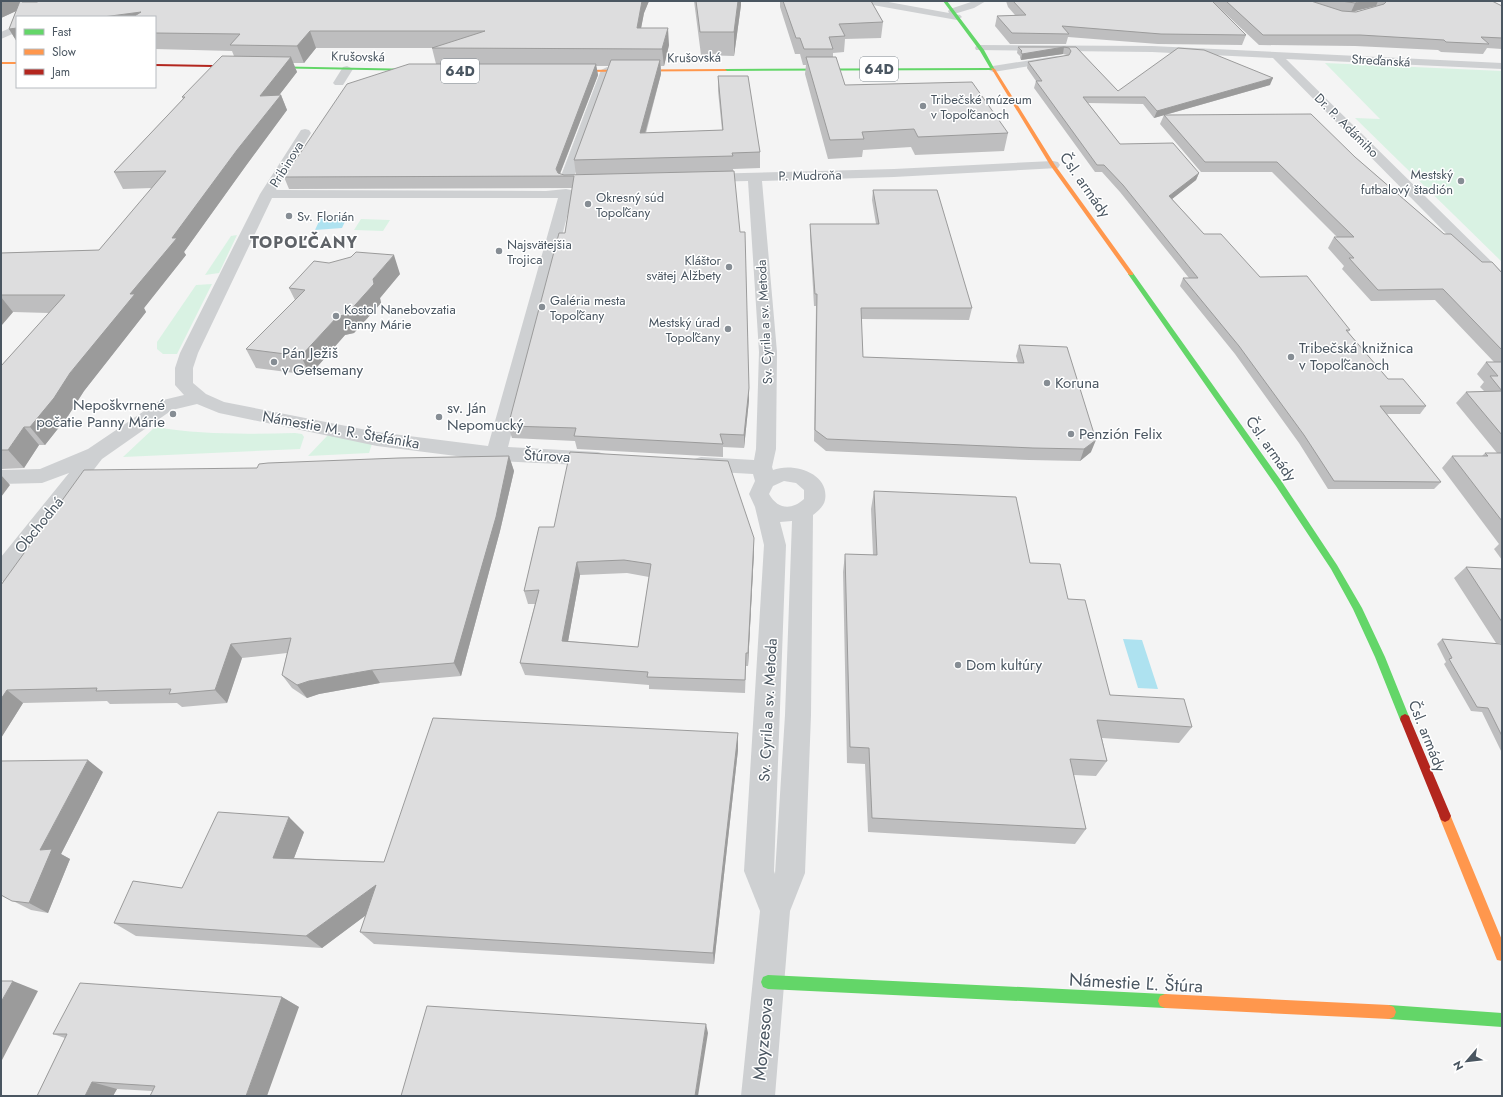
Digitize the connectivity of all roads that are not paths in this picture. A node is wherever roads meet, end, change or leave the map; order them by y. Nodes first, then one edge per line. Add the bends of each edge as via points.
1 (867, 1) edge
2 (981, 1) edge
3 (951, 9) edge
4 (916, 10) junction
5 (16, 28) edge
6 (1, 36) edge
7 (1248, 43) dead end
8 (980, 48) junction
9 (1114, 49) junction
10 (1260, 54) junction
11 (1276, 55) junction
12 (1, 63) edge
13 (16, 63) edge
14 (156, 65) edge
15 (1502, 66) edge
16 (347, 69) junction
17 (993, 69) junction
18 (431, 70) edge
19 (607, 70) junction
20 (554, 71) edge
21 (339, 83) dead end
22 (305, 134) dead end
23 (1053, 165) junction
24 (754, 176) junction
25 (692, 178) edge
26 (597, 180) edge
27 (267, 194) junction
28 (1502, 281) edge
29 (199, 398) junction
30 (95, 454) junction
31 (490, 454) junction
32 (614, 460) edge
33 (684, 463) edge
34 (764, 474) junction
35 (1, 477) edge
36 (766, 508) junction
37 (803, 512) junction
38 (1, 573) edge
39 (775, 911) junction
40 (1502, 955) edge
41 (768, 982) junction
42 (1502, 1020) edge
43 (758, 1096) edge

1 - 4 street
2 - 3 street via 971,6
3 - 4 street
3 - 4 street
3 - 8 main road, Čsl. armády
5 - 6 street
7 - 10 street
8 - 9 street, Streďanská
8 - 17 main road, Čsl. armády
9 - 10 street, Streďanská
9 - 17 street, Streďanská
10 - 11 street, Streďanská
11 - 15 street, Streďanská
11 - 28 street, Dr. P. Adámiho
12 - 13 main road
14 - 16 main road, Krušovská / 64D
16 - 18 main road, Krušovská / 64D
16 - 21 street
17 - 19 main road, Krušovská / 64D
17 - 23 main road, Čsl. armády
19 - 20 main road, Krušovská / 64D
19 - 26 street via 566,181
22 - 27 street, Pribinova
23 - 24 street, P. Mudroňa via 894,173
23 - 40 main road, Čsl. armády via 1279,484 1334,567 1380,657
24 - 25 street, P. Mudroňa
24 - 34 street, Sv. Cyrila a sv. Metoda via 768,352
27 - 29 street, Námestie M. R. Štefánika via 184,368 184,385
27 - 31 street via 566,194
29 - 30 street via 166,405
29 - 31 street, Námestie M. R. Štefánika via 218,407 377,439
30 - 35 street via 42,476
30 - 38 street, Obchodná
31 - 32 street, Štúrova
33 - 34 street
34 - 36 street, Sv. Cyrila a sv. Metoda via 759,494
34 - 37 street via 800,476 814,487 815,501
36 - 37 street via 784,514
36 - 39 street, Sv. Cyrila a sv. Metoda via 775,545 759,871
37 - 39 street, Sv. Cyrila a sv. Metoda via 798,715 790,873
39 - 41 street, Sv. Cyrila a sv. Metoda
41 - 42 main road, Námestie Ľ. Štúra via 1412,1013
41 - 43 street, Moyzesova

